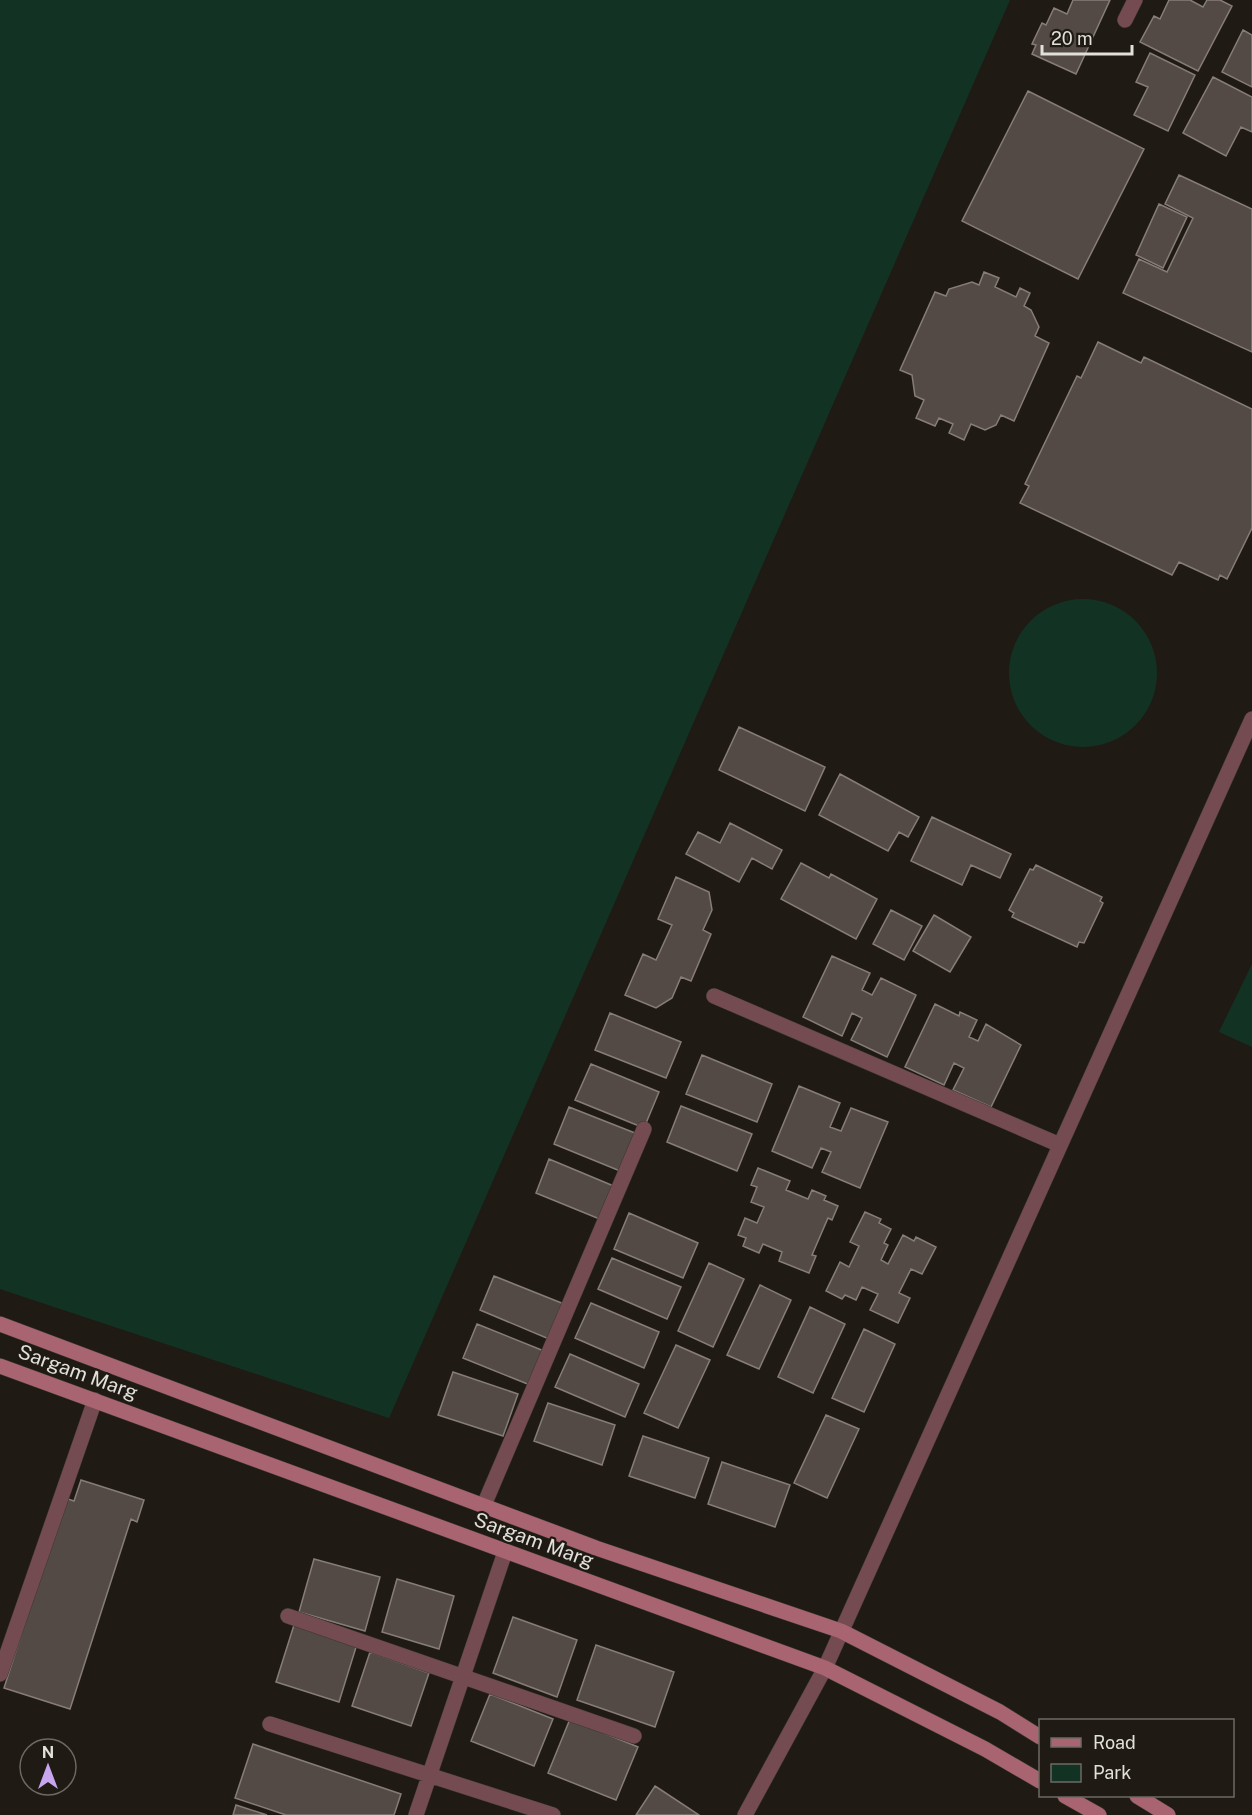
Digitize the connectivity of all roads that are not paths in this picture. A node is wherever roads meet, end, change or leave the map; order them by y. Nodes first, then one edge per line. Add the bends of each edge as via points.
1 (1135, 0) edge
2 (1125, 20) dead end
3 (1252, 719) edge
4 (714, 996) dead end
5 (644, 1129) dead end
6 (1060, 1145) junction
7 (0, 1324) edge
8 (0, 1366) edge
9 (95, 1400) junction
10 (484, 1505) junction
11 (505, 1552) junction
12 (288, 1616) dead end
13 (841, 1631) junction
14 (825, 1668) junction
15 (0, 1674) edge
16 (462, 1677) junction
17 (270, 1724) dead end
18 (634, 1736) dead end
19 (1039, 1736) edge
20 (429, 1775) junction
21 (1039, 1780) edge
22 (1067, 1797) edge
23 (1139, 1797) edge
24 (416, 1815) edge
25 (553, 1815) edge
26 (745, 1815) edge
27 (1099, 1815) edge
28 (1168, 1815) edge

1 - 2 street
3 - 6 street
4 - 6 street
5 - 10 street
6 - 13 street
7 - 10 main road, Sargam Marg
8 - 9 main road, Sargam Marg
9 - 11 main road, Sargam Marg
9 - 15 street
10 - 13 main road, Sargam Marg
11 - 14 main road, Sargam Marg
11 - 16 street
12 - 16 street
13 - 14 street
13 - 19 main road, Sargam Marg
14 - 21 main road, Sargam Marg
14 - 26 street
16 - 18 street
16 - 20 street
17 - 20 street
20 - 24 street
20 - 25 street
22 - 27 main road
23 - 28 main road

